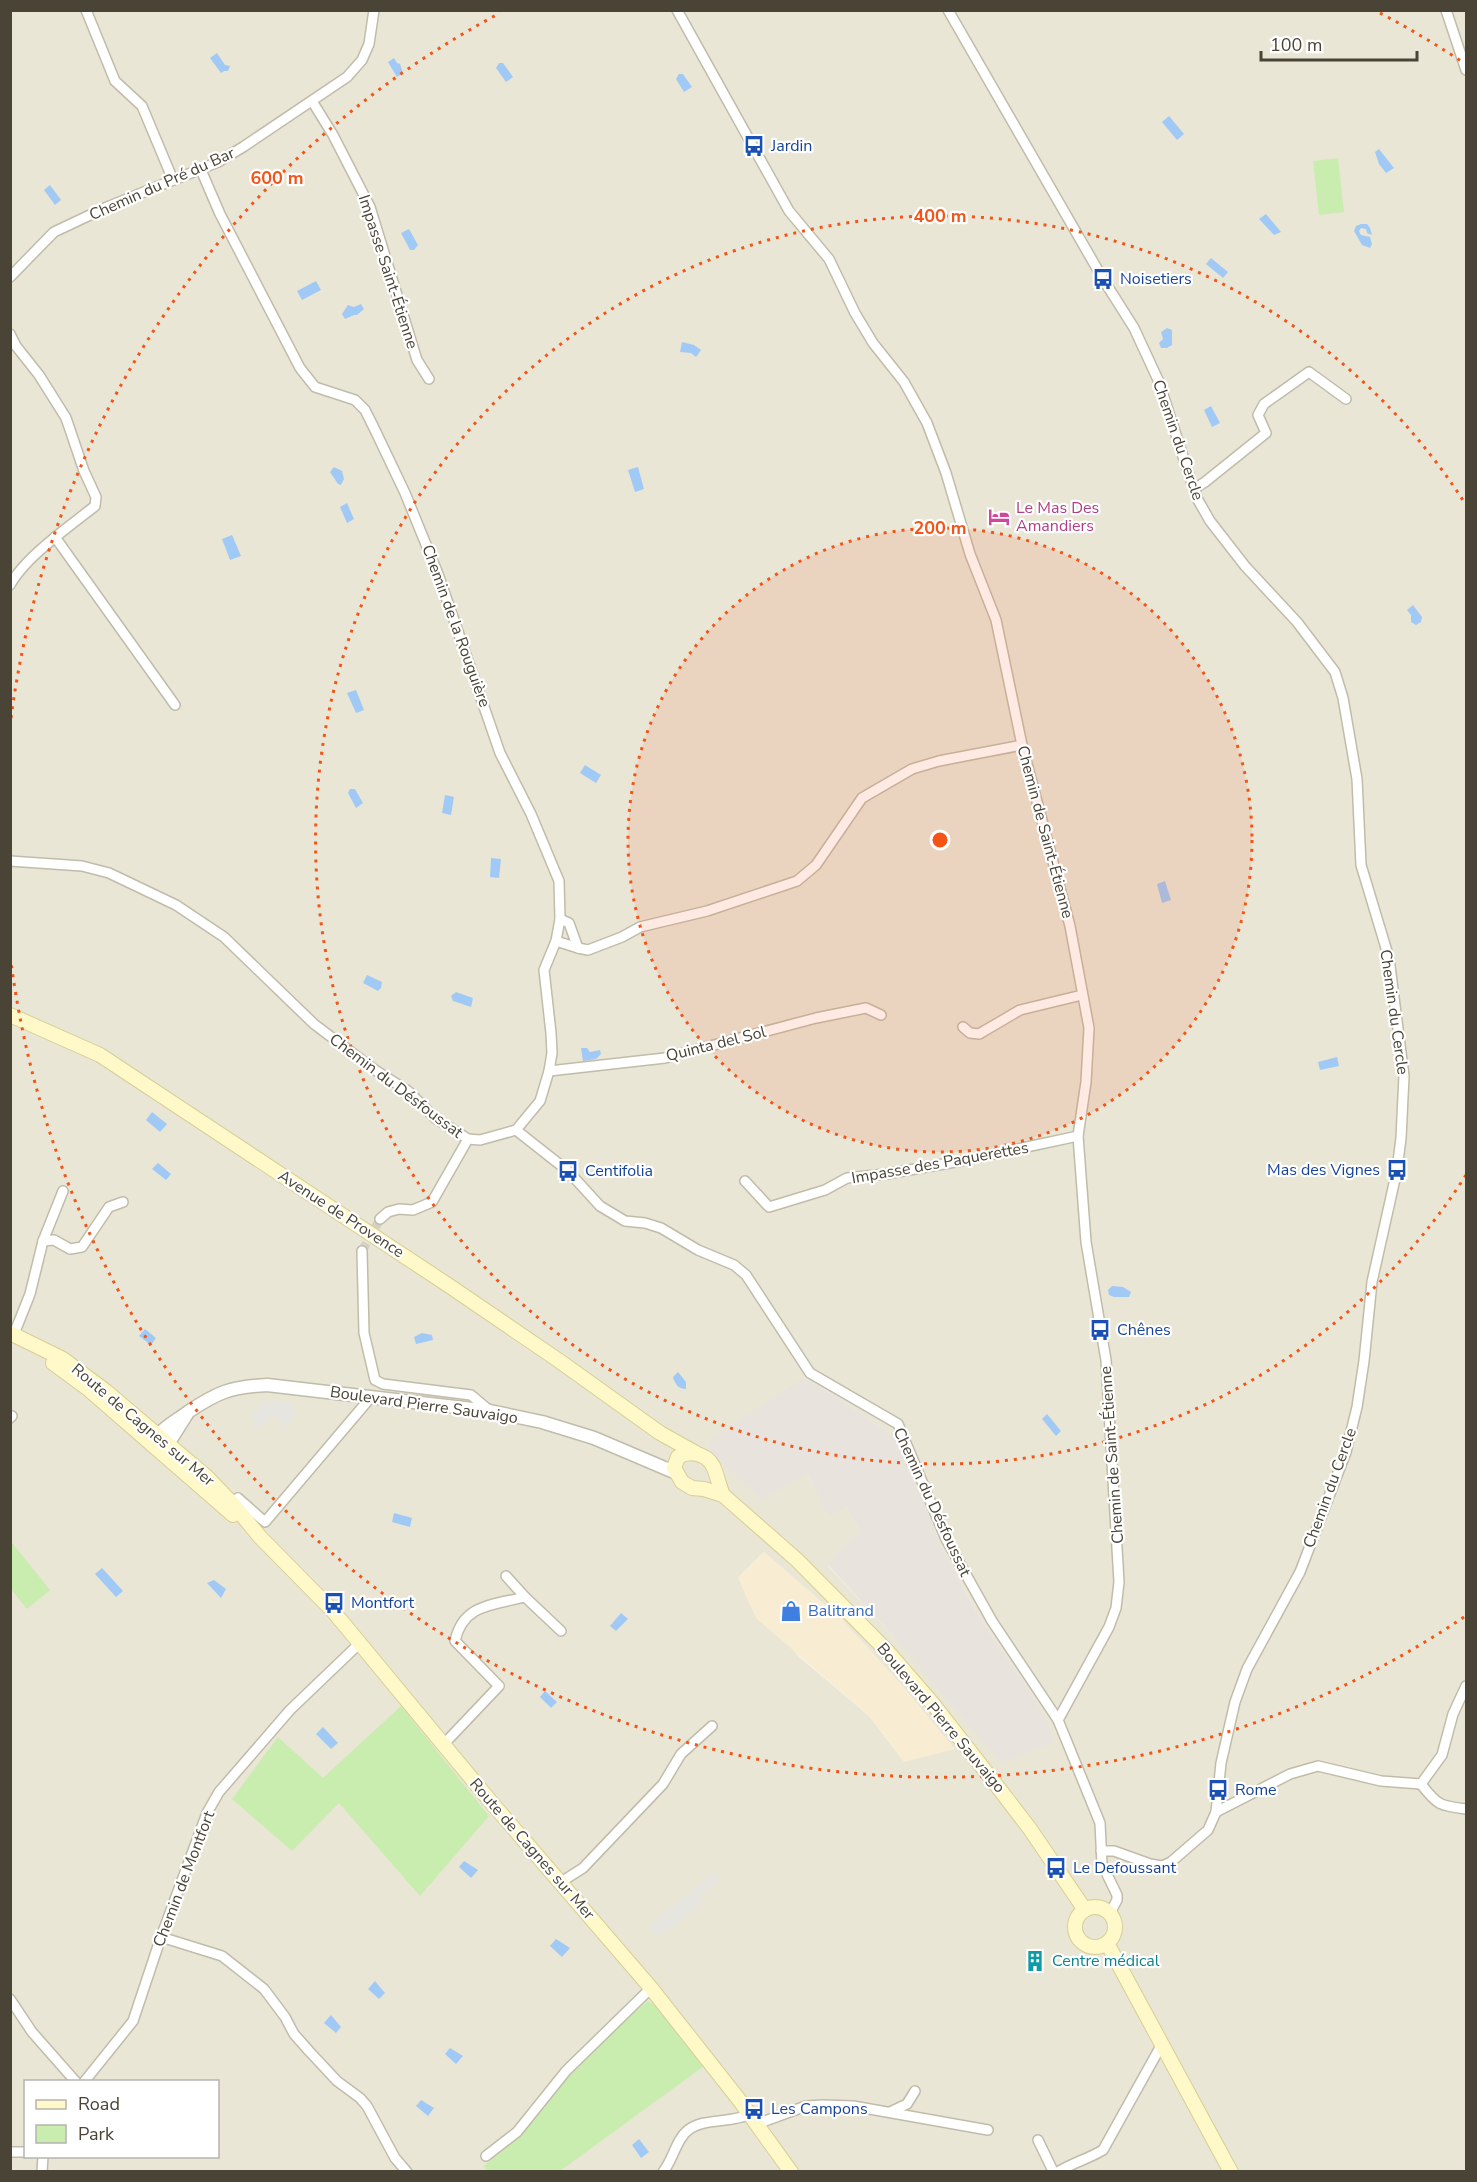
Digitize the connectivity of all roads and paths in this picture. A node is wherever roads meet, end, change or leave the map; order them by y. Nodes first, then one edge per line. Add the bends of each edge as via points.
1 (86, 10) edge
2 (374, 10) edge
3 (677, 10) edge
4 (1446, 10) edge
5 (952, 12) edge
6 (1467, 70) edge
7 (312, 101) junction
8 (201, 170) junction
9 (173, 180) junction
10 (10, 259) edge
11 (14, 273) edge
12 (10, 334) edge
13 (429, 379) dead end
14 (1346, 399) dead end
15 (1194, 489) junction
16 (55, 537) junction
17 (13, 572) edge
18 (10, 585) edge
19 (175, 705) dead end
20 (1022, 745) junction
21 (10, 861) edge
22 (560, 919) junction
23 (556, 941) junction
24 (578, 948) junction
25 (1082, 995) junction
26 (12, 1015) edge
27 (881, 1015) dead end
28 (963, 1028) dead end
29 (549, 1071) junction
30 (516, 1130) junction
31 (1078, 1136) junction
32 (468, 1139) junction
33 (746, 1181) dead end
34 (63, 1191) dead end
35 (123, 1202) dead end
36 (380, 1219) tunnel mouth
37 (43, 1241) junction
38 (362, 1251) tunnel mouth
39 (12, 1336) edge
40 (57, 1366) junction
41 (371, 1397) junction
42 (490, 1411) junction
43 (660, 1433) junction
44 (162, 1440) junction
45 (696, 1453) junction
46 (676, 1465) junction
47 (715, 1475) junction
48 (200, 1487) junction
49 (704, 1489) junction
50 (723, 1495) junction
51 (229, 1506) junction
52 (506, 1576) dead end
53 (525, 1597) junction
54 (561, 1631) dead end
55 (361, 1642) junction
56 (1467, 1686) edge
57 (1058, 1720) junction
58 (712, 1726) dead end
59 (443, 1745) junction
60 (1421, 1784) junction
61 (1467, 1809) edge
62 (1216, 1812) junction
63 (1101, 1851) junction
64 (561, 1882) junction
65 (1085, 1910) junction
66 (1110, 1913) junction
67 (161, 1937) junction
68 (1107, 1943) junction
69 (651, 1988) junction
70 (10, 1999) edge
71 (1162, 2044) junction
72 (74, 2080) edge
73 (86, 2080) edge
74 (915, 2091) dead end
75 (890, 2112) junction
76 (753, 2119) junction
77 (988, 2130) dead end
78 (1038, 2140) dead end
79 (486, 2156) dead end
80 (407, 2172) edge
81 (663, 2172) edge
82 (791, 2172) edge
83 (1058, 2172) edge
84 (1231, 2172) edge

1 - 9 street via 115,81 142,106
2 - 7 street, Chemin du Pré du Bar via 369,44 362,60 347,77
3 - 20 street, Chemin de Saint-Étienne via 789,211 829,259 855,313 904,382 927,423 996,620
4 - 6 street
5 - 15 street, Chemin du Cercle via 1134,328 1159,382
7 - 8 street, Chemin du Pré du Bar
7 - 13 street, Impasse Saint-Étienne via 370,207 417,360
8 - 9 street, Chemin du Pré du Bar
8 - 22 street, Chemin de la Rouguière via 300,368 315,387 355,400 365,410 379,438 438,574 500,753 531,813 559,881
9 - 11 street, Chemin du Pré du Bar via 54,232
10 - 11 street
12 - 16 street via 66,418 96,497 95,506
14 - 15 street via 1309,372 1264,404 1258,415 1266,433
15 - 62 street, Chemin du Cercle via 1209,521 1335,672 1357,779 1361,865 1389,958 1404,1076 1397,1170 1372,1282 1357,1407 1346,1452 1300,1572 1239,1691 1221,1763
16 - 17 street
16 - 19 street
17 - 18 street
20 - 24 street via 912,769 862,798 816,865 797,881 707,911 640,927 588,950
20 - 25 street, Chemin de Saint-Étienne via 1070,927
21 - 32 street, Chemin du Désfoussat via 82,866 109,873 176,905 224,936 314,1024
22 - 23 street, Chemin de la Rouguière
22 - 24 street via 569,923
23 - 24 street
23 - 29 street, Chemin de la Rouguière via 544,970 552,1053
25 - 28 street via 1020,1010 979,1034
25 - 31 street, Chemin de Saint-Étienne via 1089,1028
26 - 43 main road, Avenue de Provence via 100,1055 476,1304
27 - 29 street, Quinta del Sol via 866,1008 665,1058
29 - 30 street, Chemin de la Rouguière via 540,1101
30 - 32 street, Chemin du Désfoussat via 480,1140
30 - 57 street, Chemin du Désfoussat via 568,1171 600,1206 625,1221 661,1228 734,1265 746,1275 810,1373 898,1424 946,1539 992,1621
31 - 33 street, Impasse des Paquerettes via 961,1161 847,1178 825,1190 769,1207
31 - 57 street, Chemin de Saint-Étienne via 1086,1242 1106,1360 1119,1582 1109,1627
32 - 36 street via 432,1202 413,1210 388,1212
34 - 37 street
35 - 37 street via 109,1207 82,1247 70,1249 54,1240
37 - 39 street via 30,1294
38 - 42 street via 364,1333 375,1380 471,1395
39 - 40 main road, Route de Cagnes sur Mer
39 - 44 main road, Route de Cagnes sur Mer via 63,1359 88,1376
40 - 44 street via 78,1377 151,1439
40 - 48 main road, Route de Cagnes sur Mer
41 - 42 street, Boulevard Pierre Sauvaigo
41 - 44 street, Boulevard Pierre Sauvaigo via 245,1386 224,1391 165,1426
41 - 51 street via 265,1522 238,1498
42 - 46 street, Boulevard Pierre Sauvaigo via 594,1438 659,1465
43 - 45 main road, Avenue de Provence
43 - 46 main road, Avenue de Provence
44 - 48 main road via 167,1452 195,1476
44 - 51 main road, Route de Cagnes sur Mer via 206,1476
45 - 46 main road via 687,1453
45 - 47 main road via 713,1466
46 - 49 main road via 682,1482
47 - 49 main road
47 - 50 main road, Boulevard Pierre Sauvaigo
48 - 51 main road, Route de Cagnes sur Mer
49 - 50 main road, Boulevard Pierre Sauvaigo
50 - 65 main road, Boulevard Pierre Sauvaigo via 797,1560 896,1661 998,1786
51 - 55 main road, Route de Cagnes sur Mer
52 - 53 street
53 - 54 street
53 - 59 street via 477,1610 458,1629 455,1641 499,1686
55 - 59 main road, Route de Cagnes sur Mer
55 - 67 street, Chemin de Montfort via 290,1710 219,1792 207,1813
56 - 60 street via 1453,1714 1442,1755
57 - 63 street, Chemin du Désfoussat via 1100,1823
58 - 64 street via 681,1754 663,1784 583,1868
59 - 64 main road, Route de Cagnes sur Mer
60 - 61 street via 1435,1802
60 - 62 street via 1381,1781 1318,1766 1290,1774
62 - 63 street, Chemin du Cercle via 1208,1830 1162,1866 1114,1851
63 - 66 street, Chemin du Désfoussat via 1102,1864 1117,1895
64 - 69 main road, Route de Cagnes sur Mer
65 - 66 main road via 1098,1907
65 - 68 main road via 1076,1926 1079,1938 1095,1946
66 - 68 main road via 1114,1932
67 - 73 street, Chemin de Montfort via 133,2021
67 - 80 street via 222,1956 264,1989 294,2034 337,2081 367,2106 395,2158
68 - 71 main road
69 - 76 main road, Route de Cagnes sur Mer
69 - 79 street via 566,2071 517,2132
70 - 72 street via 32,2032
71 - 83 street via 1102,2150
71 - 84 main road
74 - 75 street via 907,2104
75 - 76 street via 823,2105
75 - 77 street
76 - 81 street via 696,2125 685,2132
76 - 82 main road, Route de Cagnes sur Mer
78 - 83 street via 1053,2171

